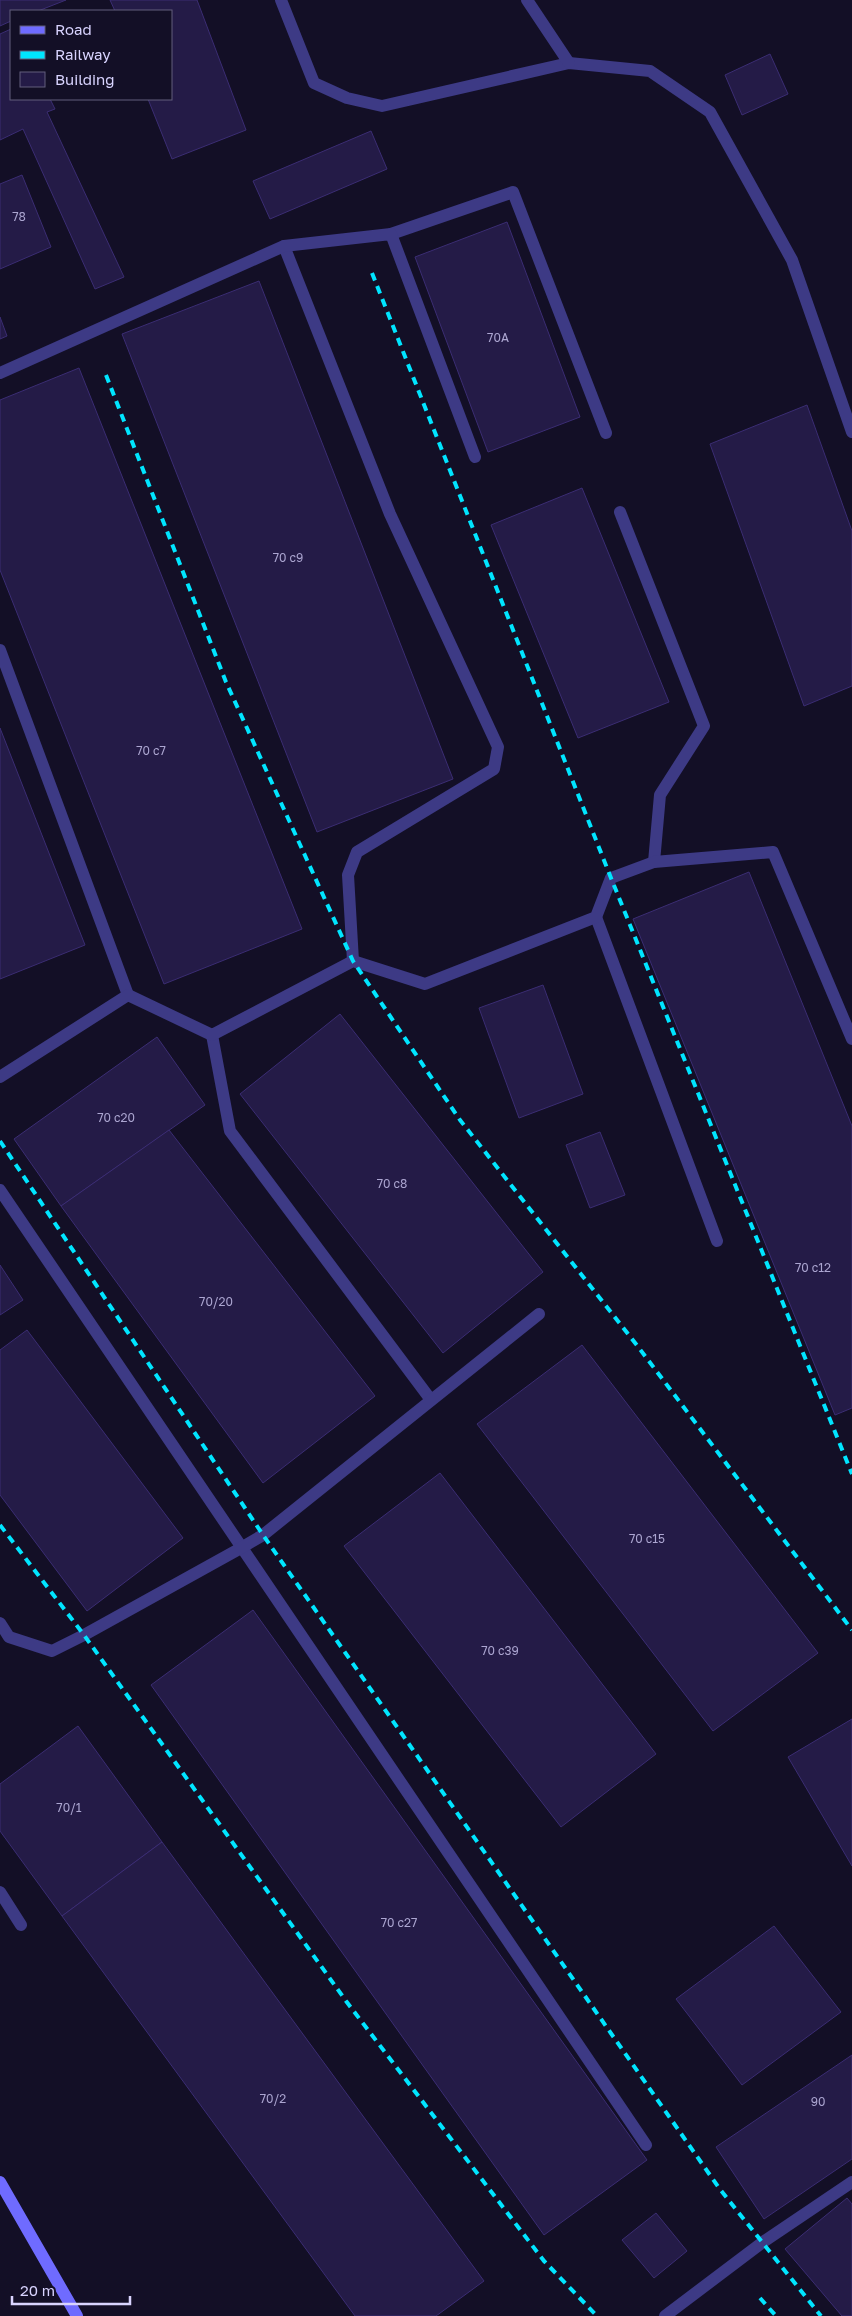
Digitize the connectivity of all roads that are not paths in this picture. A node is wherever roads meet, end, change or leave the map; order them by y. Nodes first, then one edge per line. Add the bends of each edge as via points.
1 (281, 0) edge
2 (527, 0) edge
3 (569, 63) junction
4 (391, 234) junction
5 (284, 246) junction
6 (0, 373) edge
7 (852, 432) edge
8 (606, 433) dead end
9 (475, 457) dead end
10 (620, 512) dead end
11 (0, 650) edge
12 (654, 862) junction
13 (596, 917) junction
14 (353, 961) junction
15 (128, 995) junction
16 (212, 1035) junction
17 (852, 1039) edge
18 (0, 1077) edge
19 (0, 1190) edge
20 (717, 1241) dead end
21 (539, 1314) dead end
22 (431, 1400) junction
23 (241, 1548) junction
24 (0, 1623) edge
25 (0, 1892) edge
26 (21, 1925) dead end
27 (646, 2145) dead end
28 (0, 2182) edge
29 (852, 2182) edge
30 (77, 2316) edge
31 (665, 2316) edge

1 - 3 lane via 314,83 347,98 382,106
2 - 3 lane
3 - 7 lane via 650,71 710,112 792,260
4 - 5 lane
4 - 8 lane via 514,192
4 - 9 lane
5 - 6 lane
5 - 14 lane via 390,514 498,747 494,769 357,852 348,875
10 - 12 lane via 704,726 660,796
11 - 15 lane
12 - 13 lane via 611,878
12 - 17 lane via 773,852
13 - 14 lane via 425,984
13 - 20 lane
14 - 16 lane
15 - 16 lane
15 - 18 lane
16 - 22 lane via 230,1131
19 - 23 lane
21 - 22 lane
22 - 23 lane via 263,1535
23 - 24 lane via 52,1650 9,1637
23 - 27 lane
25 - 26 lane
28 - 30 street
29 - 31 lane via 763,2242

